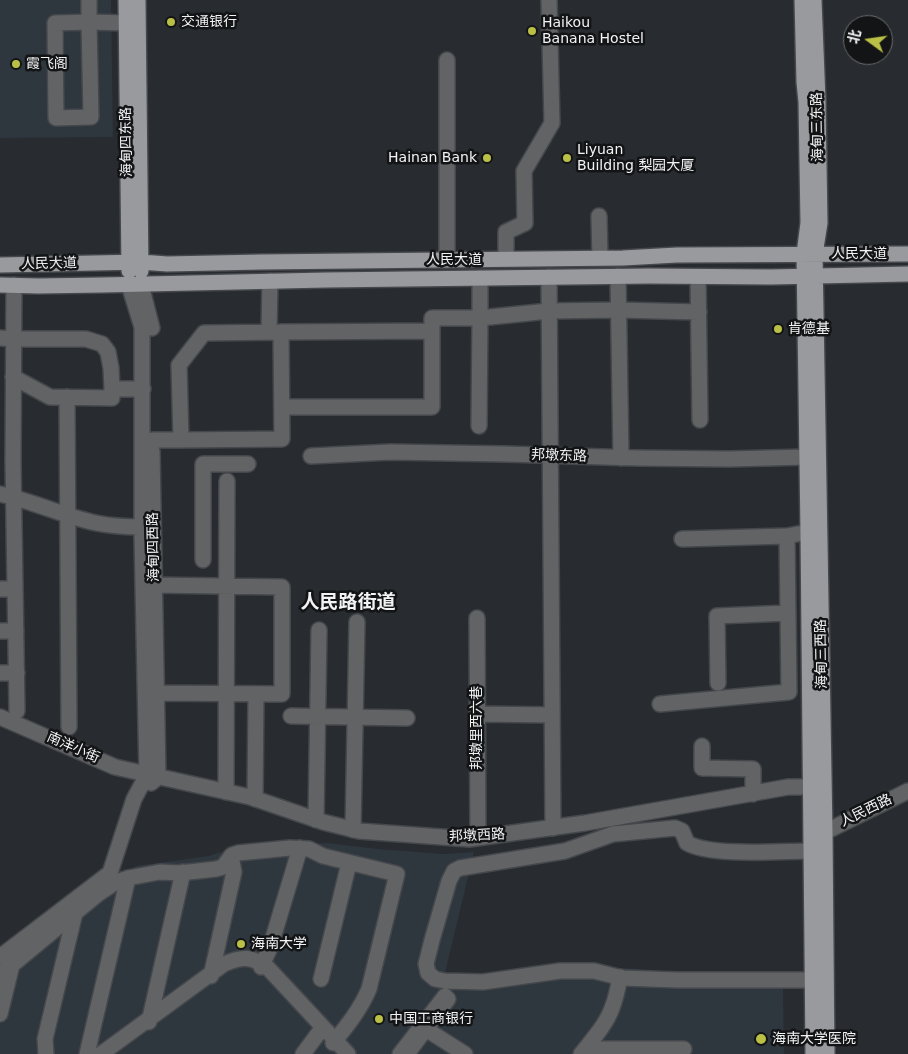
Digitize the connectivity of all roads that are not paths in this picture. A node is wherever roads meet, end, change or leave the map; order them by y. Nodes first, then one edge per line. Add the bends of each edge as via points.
1 (89, 0) edge
2 (126, 0) edge
3 (138, 0) edge
4 (549, 0) edge
5 (802, 0) edge
6 (814, 0) edge
7 (89, 22) junction
8 (126, 23) junction
9 (447, 60) dead end
10 (599, 216) dead end
11 (809, 254) junction
12 (908, 254) edge
13 (600, 258) junction
14 (506, 259) junction
15 (447, 260) junction
16 (135, 262) junction
17 (0, 265) edge
18 (908, 274) edge
19 (618, 276) junction
20 (698, 276) junction
21 (810, 276) junction
22 (549, 277) junction
23 (480, 278) junction
24 (270, 281) junction
25 (7, 285) edge
26 (135, 285) junction
27 (618, 310) junction
28 (549, 311) junction
29 (698, 312) junction
30 (480, 318) junction
31 (432, 331) junction
32 (275, 332) junction
33 (7, 338) edge
34 (13, 377) junction
35 (112, 389) junction
36 (142, 389) junction
37 (67, 397) junction
38 (282, 408) junction
39 (700, 420) dead end
40 (479, 426) dead end
41 (152, 440) junction
42 (181, 440) junction
43 (311, 456) dead end
44 (550, 456) junction
45 (807, 457) junction
46 (620, 458) junction
47 (248, 464) dead end
48 (203, 488) junction
49 (7, 495) edge
50 (68, 516) junction
51 (142, 527) junction
52 (808, 532) junction
53 (786, 536) junction
54 (682, 539) dead end
55 (7, 545) edge
56 (203, 560) dead end
57 (154, 585) junction
58 (227, 586) junction
59 (8, 589) edge
60 (788, 613) junction
61 (477, 618) dead end
62 (357, 622) dead end
63 (318, 630) dead end
64 (0, 631) edge
65 (16, 631) junction
66 (0, 673) edge
67 (17, 673) junction
68 (718, 683) dead end
69 (156, 693) junction
70 (227, 693) junction
71 (256, 694) junction
72 (660, 704) dead end
73 (17, 711) dead end
74 (477, 714) junction
75 (552, 715) junction
76 (291, 716) dead end
77 (0, 717) edge
78 (318, 717) junction
79 (356, 717) junction
80 (408, 718) dead end
81 (69, 727) dead end
82 (702, 746) dead end
83 (152, 776) junction
84 (811, 787) junction
85 (908, 791) edge
86 (226, 792) junction
87 (753, 794) junction
88 (255, 799) junction
89 (316, 820) junction
90 (553, 828) junction
91 (354, 830) junction
92 (825, 832) junction
93 (478, 838) junction
94 (300, 848) junction
95 (811, 851) junction
96 (231, 856) junction
97 (349, 862) junction
98 (183, 872) junction
99 (128, 878) junction
100 (76, 913) junction
101 (6, 961) edge
102 (262, 965) junction
103 (0, 975) edge
104 (212, 976) junction
105 (622, 978) junction
106 (321, 979) dead end
107 (813, 980) junction
108 (0, 1014) edge
109 (150, 1021) junction
110 (322, 1028) junction
111 (337, 1046) edge
112 (684, 1049) dead end
113 (585, 1052) edge
114 (405, 1053) edge
115 (46, 1054) edge
116 (87, 1054) edge
117 (101, 1054) edge
118 (107, 1054) edge
119 (303, 1054) edge
120 (348, 1054) edge
121 (465, 1054) edge
122 (813, 1054) edge
123 (827, 1054) edge

1 - 7 street
2 - 8 main road, 海甸四东路
3 - 16 main road, 海甸四东路
4 - 14 street via 552,123 524,171 526,223 506,232
5 - 11 main road
6 - 11 main road, 海甸三东路 via 820,223
7 - 7 street via 55,23 56,118 91,117
7 - 8 street
8 - 16 main road, 海甸四东路
9 - 15 street
10 - 13 street
11 - 12 main road, 人民大道
11 - 13 main road, 人民大道
11 - 21 main road, 海甸三西路
13 - 14 main road, 人民大道
14 - 15 main road, 人民大道
15 - 16 main road, 人民大道
16 - 17 main road, 人民大道
16 - 26 main road, 海甸四东路
18 - 21 main road, 人民大道
19 - 20 main road, 人民大道
19 - 22 main road, 人民大道
19 - 27 street
20 - 21 main road, 人民大道
20 - 29 street
21 - 45 main road, 海甸三西路
21 - 92 main road, 海甸三西路
22 - 23 main road, 人民大道
22 - 28 street
23 - 24 main road, 人民大道
23 - 30 street
24 - 26 main road, 人民大道
24 - 32 street
25 - 26 main road, 人民大道
25 - 33 street
26 - 36 street, 海甸四西路 via 142,327
26 - 41 street, 海甸四西路 via 152,327
27 - 28 street
27 - 29 street
27 - 46 street
28 - 30 street
28 - 44 street
29 - 39 street
30 - 31 street via 432,318
30 - 40 street
31 - 32 street
31 - 38 street via 432,407
32 - 38 street via 281,332
32 - 42 street via 204,333 179,366
33 - 34 street
33 - 35 street via 86,339 102,344 108,352
34 - 37 street via 50,397
34 - 49 street
35 - 36 street
35 - 37 street via 112,398
36 - 51 street, 海甸四西路
37 - 50 street
38 - 42 street via 282,439
41 - 42 street
41 - 57 street, 海甸四西路
43 - 44 street, 邦墩东路 via 390,452
44 - 46 street, 邦墩东路
44 - 75 street
45 - 46 street, 邦墩东路
45 - 52 main road, 海甸三西路
47 - 48 street via 203,464
48 - 56 street
48 - 58 street via 227,484
49 - 50 street
49 - 55 street
50 - 51 street via 109,525
50 - 81 street
51 - 83 street, 海甸四西路
52 - 53 street
52 - 84 main road, 海甸三西路
53 - 54 street
53 - 60 street
55 - 59 street
57 - 58 street
57 - 69 street, 海甸四西路
58 - 70 street
58 - 71 street via 282,587 282,694
59 - 65 street
60 - 68 street via 717,616
60 - 72 street via 790,692
61 - 74 street, 邦墩里西六巷
62 - 79 street
63 - 78 street
64 - 65 street
65 - 67 street
66 - 67 street
67 - 73 street
69 - 70 street
69 - 83 street, 海甸四西路
70 - 71 street
70 - 86 street
71 - 88 street
74 - 75 street
74 - 93 street, 邦墩里西六巷
75 - 90 street
76 - 78 street
77 - 83 street, 南洋小街 via 115,767
78 - 79 street
78 - 89 street
79 - 80 street
79 - 91 street
82 - 87 street via 702,768 753,769
83 - 86 street, 邦墩西路
83 - 101 street via 134,799 110,873
84 - 87 street, 邦墩西路 via 788,787
84 - 95 main road, 海甸三西路
85 - 92 street, 人民西路
86 - 88 street, 邦墩西路
87 - 90 street, 邦墩西路
88 - 89 street, 邦墩西路
89 - 91 street, 邦墩西路
90 - 93 street, 邦墩西路
91 - 93 street, 邦墩西路
92 - 123 main road, 海甸三西路
94 - 96 street via 269,849
94 - 97 street
94 - 102 street
95 - 105 street via 702,849 687,843 679,829 668,828 614,834 566,851 454,871 445,892 426,964 434,979 483,982 560,971 594,971
95 - 107 main road, 海甸三西路
96 - 98 street via 220,868
96 - 104 street via 234,872
97 - 106 street
97 - 111 street via 397,874 369,989
98 - 99 street
98 - 109 street
99 - 100 street via 108,887
99 - 116 street
100 - 101 street
100 - 115 street via 45,1039
101 - 103 street
101 - 108 street
102 - 104 street via 236,963
102 - 110 street
104 - 109 street
105 - 107 street
105 - 113 street via 622,990 610,1022
107 - 122 main road, 海甸三西路
109 - 117 street
109 - 118 street
110 - 111 street
110 - 119 street
111 - 120 street
112 - 113 street
114 - 121 street via 423,1027

